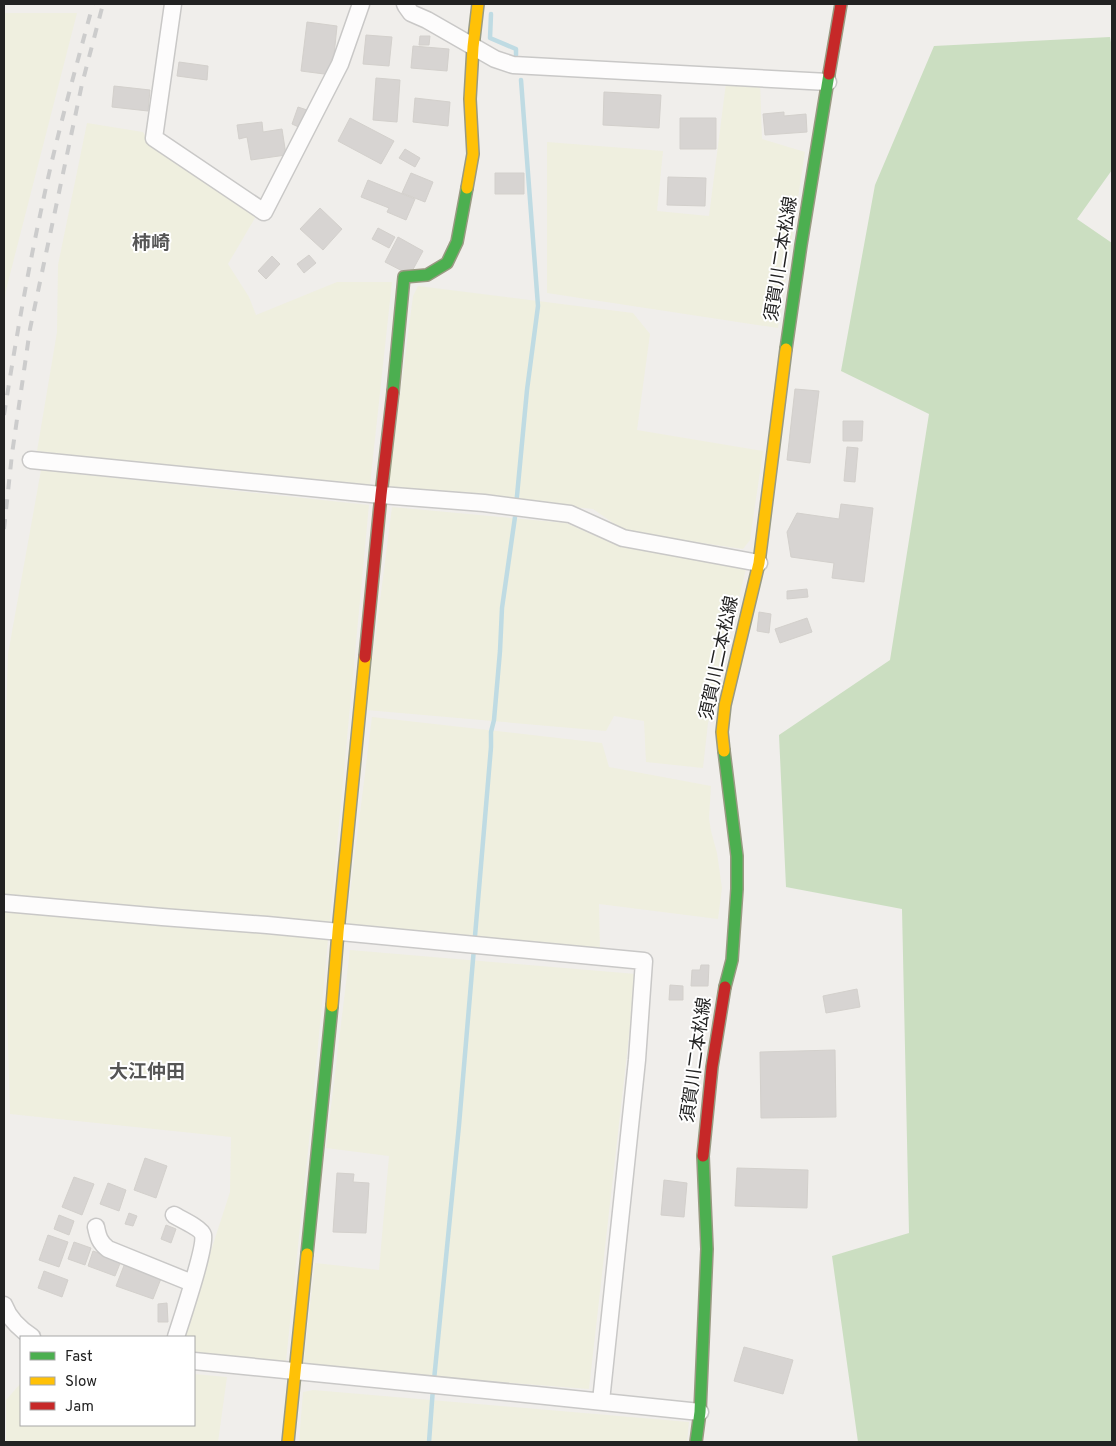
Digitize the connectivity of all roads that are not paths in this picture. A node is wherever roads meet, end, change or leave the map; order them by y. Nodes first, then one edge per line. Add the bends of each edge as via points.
1 (173, 4) edge
2 (361, 4) edge
3 (406, 4) edge
4 (478, 4) edge
5 (841, 4) edge
6 (473, 47) junction
7 (828, 82) junction
8 (31, 460) dead end
9 (381, 495) junction
10 (758, 563) junction
11 (4, 903) edge
12 (338, 932) junction
13 (174, 1215) dead end
14 (96, 1227) dead end
15 (192, 1283) junction
16 (4, 1306) edge
17 (30, 1336) edge
18 (176, 1336) edge
19 (195, 1361) edge
20 (294, 1370) junction
21 (601, 1401) junction
22 (700, 1412) junction
23 (288, 1442) edge
24 (696, 1442) edge

1 - 2 street via 154,138 264,212 340,64
3 - 6 street via 411,13
4 - 6 street
5 - 7 street, 須賀川二本松線
6 - 7 street via 513,65
6 - 9 street via 470,99 473,154 457,242 447,263 427,275 404,276 392,416
7 - 10 street, 須賀川二本松線 via 788,331
8 - 9 street
9 - 10 street via 570,514 623,538
9 - 12 street
10 - 22 street, 須賀川二本松線 via 722,732 737,856 737,889 732,960 712,1067 704,1152 706,1250
11 - 12 street
12 - 20 street
12 - 21 street via 644,961 636,1069
13 - 15 street via 203,1235
14 - 15 street via 102,1245 108,1249
15 - 18 street
16 - 17 street via 7,1314
19 - 20 street
20 - 21 street
20 - 23 street
21 - 22 street
22 - 24 street, 須賀川二本松線

